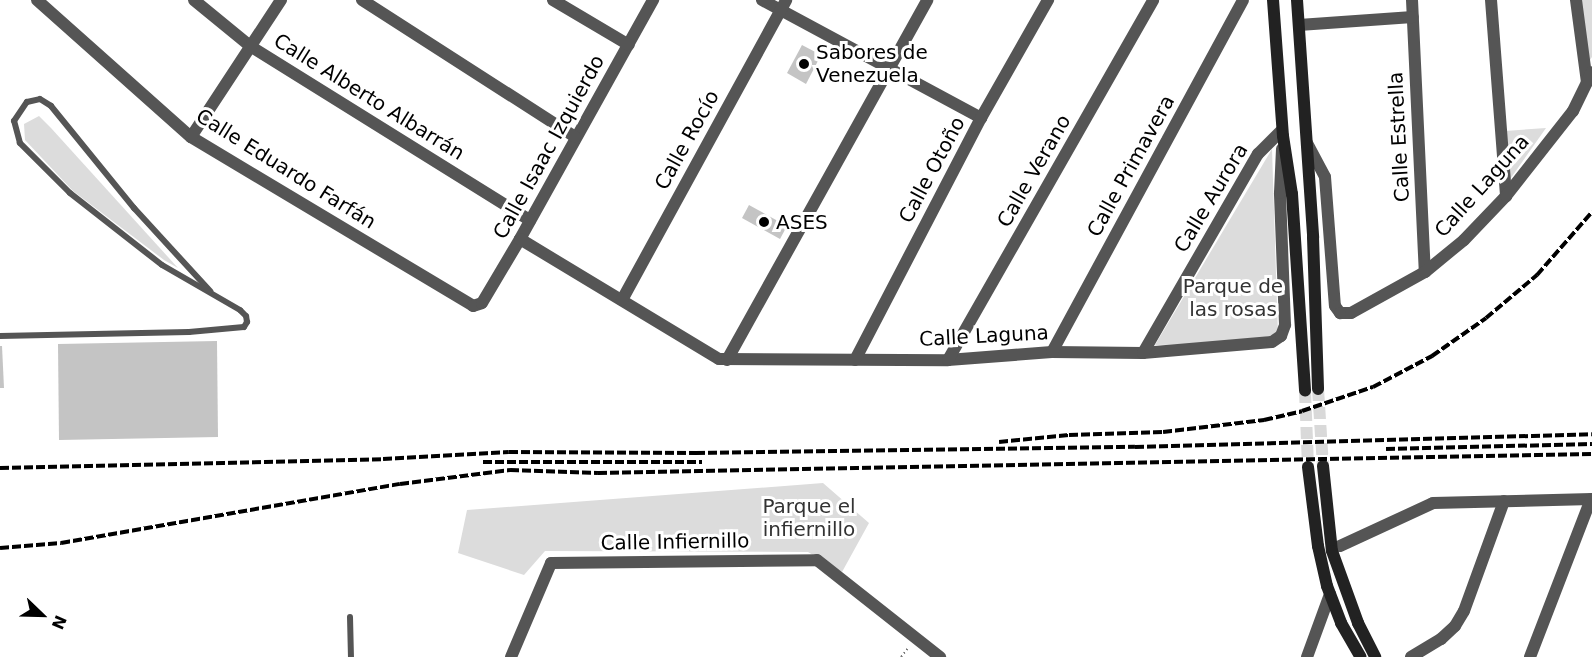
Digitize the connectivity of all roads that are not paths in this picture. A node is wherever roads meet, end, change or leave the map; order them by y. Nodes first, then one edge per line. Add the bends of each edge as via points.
1 (37, 0) edge
2 (194, 0) edge
3 (281, 0) edge
4 (362, 0) edge
5 (553, 0) edge
6 (652, 0) edge
7 (762, 0) edge
8 (927, 0) edge
9 (1048, 0) edge
10 (1153, 0) edge
11 (1243, 0) edge
12 (1273, 0) edge
13 (1297, 0) edge
14 (1412, 0) edge
15 (1491, 0) edge
16 (1576, 0) edge
17 (783, 5) edge
18 (1413, 17) junction
19 (1299, 26) junction
20 (629, 45) junction
21 (250, 46) junction
22 (890, 67) junction
23 (1589, 77) edge
24 (981, 118) junction
25 (1283, 133) junction
26 (191, 137) junction
27 (575, 137) junction
28 (1307, 143) junction
29 (1506, 196) junction
30 (530, 220) junction
31 (520, 239) junction
32 (1425, 272) junction
33 (210, 291) junction
34 (622, 300) junction
35 (473, 306) joint
36 (0, 336) edge
37 (1052, 351) junction
38 (1143, 353) junction
39 (728, 360) junction
40 (855, 360) junction
41 (948, 360) junction
42 (1318, 389) tunnel mouth
43 (1305, 391) tunnel mouth
44 (1323, 466) tunnel mouth
45 (1308, 467) tunnel mouth
46 (1591, 499) edge
47 (1504, 501) junction
48 (1340, 546) dead end
49 (1330, 594) junction
50 (350, 617) dead end
51 (351, 657) edge
52 (511, 657) edge
53 (940, 657) edge
54 (1307, 657) edge
55 (1361, 657) edge
56 (1376, 657) edge
57 (1411, 657) edge
58 (1530, 657) edge

1 - 26 street, Calle Eduardo Farfán
2 - 21 street, Calle Alberto Albarrán
3 - 21 street
4 - 27 street
5 - 20 street
6 - 20 street, Calle Isaac Izquierdo
7 - 17 street
8 - 22 street
9 - 24 street, Calle Otoño
10 - 41 street, Calle Verano
11 - 37 street, Calle Primavera
12 - 25 main road
13 - 19 main road
14 - 18 street, Calle Estrella
15 - 29 street
16 - 23 street
17 - 22 street
17 - 34 street, Calle Rocío
18 - 19 street
18 - 32 street, Calle Estrella
19 - 28 main road
20 - 27 street, Calle Isaac Izquierdo
21 - 26 street
21 - 30 street, Calle Alberto Albarrán
22 - 24 street
22 - 39 street
23 - 29 street, Calle Laguna via 1573,111
24 - 40 street, Calle Otoño
25 - 38 street, Calle Aurora via 1258,154
25 - 38 street, Calle Laguna via 1280,193 1285,325 1281,336 1272,342
25 - 43 main road via 1292,194
26 - 35 street, Calle Eduardo Farfán
27 - 30 street, Calle Isaac Izquierdo
28 - 32 street, Calle Laguna via 1325,177 1335,306 1340,313 1351,314
28 - 42 main road
29 - 32 street, Calle Laguna via 1464,240
30 - 31 street, Calle Isaac Izquierdo
31 - 34 street, Calle Laguna
31 - 35 street, Calle Isaac Izquierdo via 482,303
33 - 33 lane via 162,265 98,215 70,193 20,142 14,121 27,102 40,99 51,106 134,208
33 - 36 lane via 246,316 244,327
34 - 39 street, Calle Laguna via 719,359
37 - 38 street, Calle Laguna
37 - 41 street, Calle Laguna
39 - 40 street, Calle Laguna
40 - 41 street, Calle Laguna
44 - 56 main road via 1332,551 1354,615
45 - 49 main road via 1318,546
46 - 47 street
46 - 58 street
47 - 48 street via 1432,503
47 - 57 street via 1464,611 1441,639
49 - 54 street
49 - 55 main road
50 - 51 lane
52 - 53 street, Calle Infiernillo via 550,563 817,560

